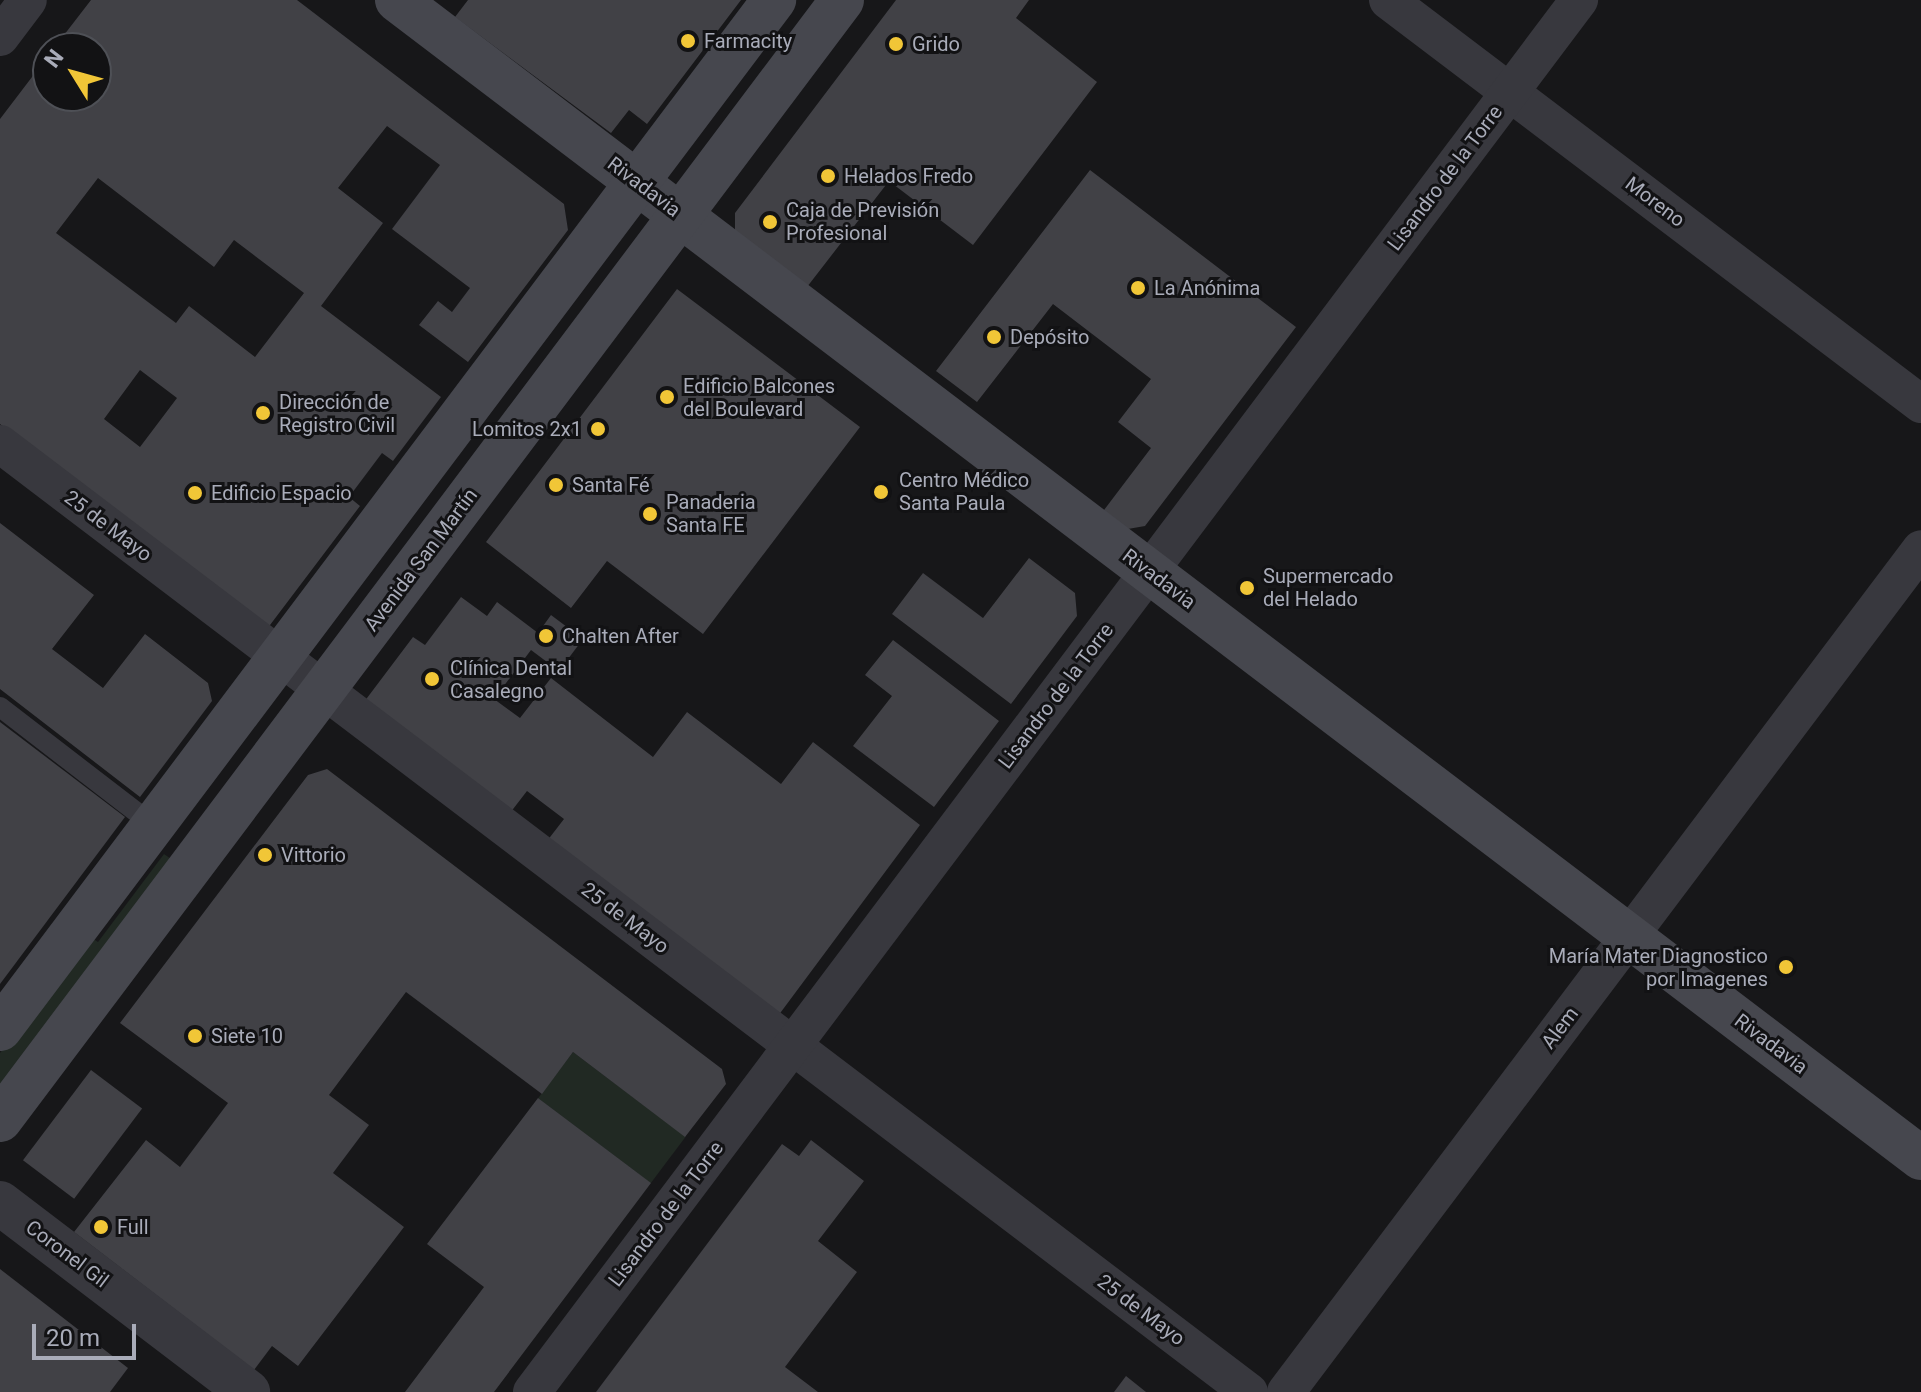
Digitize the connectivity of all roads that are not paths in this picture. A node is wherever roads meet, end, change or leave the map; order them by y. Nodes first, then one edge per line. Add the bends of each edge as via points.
1 (28, 0) edge
2 (397, 0) edge
3 (774, 0) edge
4 (842, 0) edge
5 (1388, 0) edge
6 (1579, 0) edge
7 (0, 37) edge
8 (1510, 92) junction
9 (637, 182) junction
10 (681, 215) junction
11 (1921, 404) edge
12 (0, 444) edge
13 (1921, 549) edge
14 (1149, 571) junction
15 (280, 657) junction
16 (324, 689) junction
17 (0, 707) edge
18 (153, 825) junction
19 (1629, 937) junction
20 (0, 1029) edge
21 (793, 1046) junction
22 (0, 1120) edge
23 (1921, 1158) edge
24 (0, 1203) edge
25 (248, 1392) edge
26 (532, 1392) edge
27 (1249, 1392) edge
28 (1286, 1392) edge

1 - 7 street
2 - 9 main road, Rivadavia
3 - 9 main road
4 - 10 main road, Avenida San Martín
5 - 8 street, Moreno
6 - 8 street, Lisandro de la Torre
8 - 11 street, Moreno
8 - 14 street, Lisandro de la Torre
9 - 10 main road, Rivadavia
9 - 15 main road
10 - 14 main road, Rivadavia
10 - 16 main road, Avenida San Martín
12 - 15 street, 25 de Mayo
13 - 19 street, Alem
14 - 19 main road, Rivadavia
14 - 21 street, Lisandro de la Torre
15 - 16 street, 25 de Mayo
15 - 18 main road
16 - 21 street, 25 de Mayo
16 - 22 main road, Avenida San Martín
17 - 18 lane
18 - 20 main road
19 - 23 main road, Rivadavia
19 - 28 street, Alem
21 - 26 street, Lisandro de la Torre
21 - 27 street, 25 de Mayo
24 - 25 street, Coronel Gil

